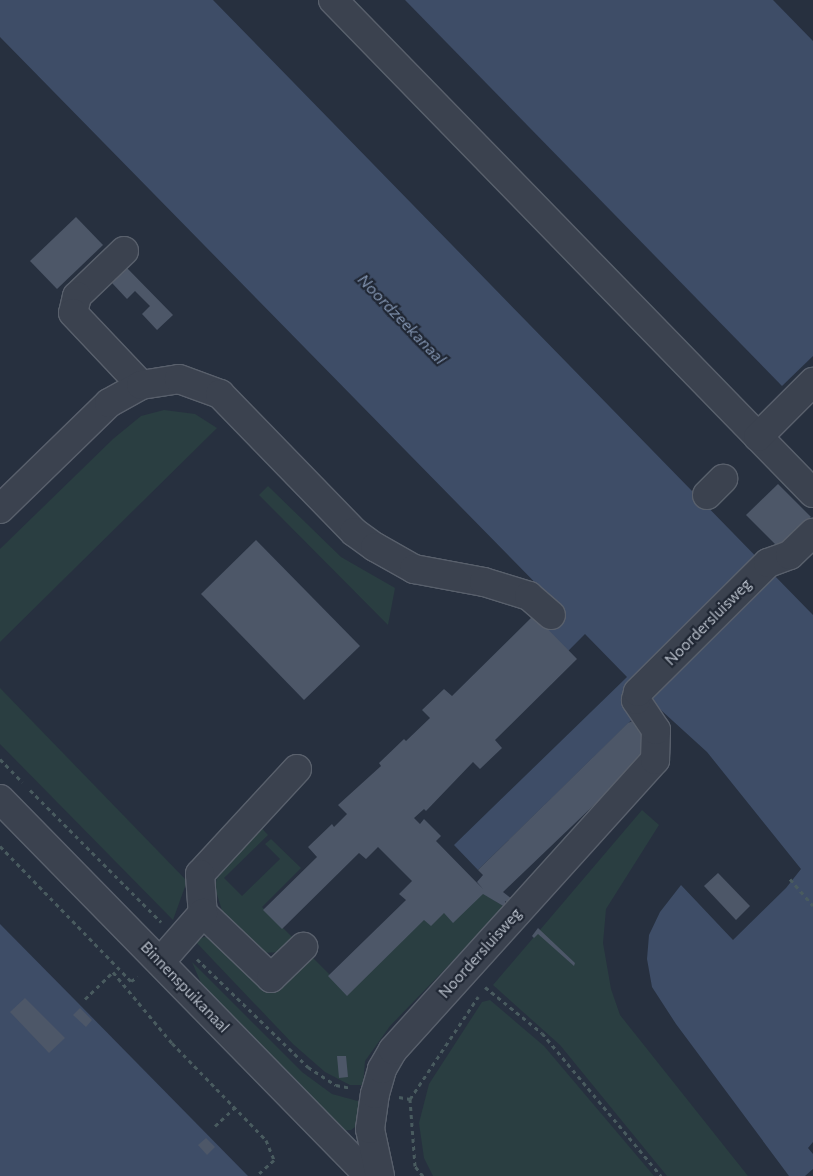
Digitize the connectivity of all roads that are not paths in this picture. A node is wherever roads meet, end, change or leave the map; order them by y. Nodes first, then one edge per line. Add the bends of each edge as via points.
1 (333, 0) edge
2 (124, 251) dead end
3 (813, 382) edge
4 (142, 385) junction
5 (758, 437) junction
6 (813, 493) edge
7 (3, 500) edge
8 (813, 533) edge
9 (551, 615) dead end
10 (297, 769) dead end
11 (0, 799) edge
12 (203, 913) junction
13 (303, 947) dead end
14 (161, 961) junction
15 (369, 1176) edge
16 (380, 1176) edge

1 - 5 street
2 - 4 street via 78,296 73,313
3 - 5 street
4 - 7 street via 109,403
4 - 9 street via 179,379 220,394 354,532 375,547 414,570 484,582 529,596
5 - 6 street
8 - 16 street, Noordersluisweg via 790,556 768,563 638,692 636,700 656,730 655,760 403,1038 382,1069 370,1129
10 - 12 street via 200,874
11 - 14 street, Binnenspuikanaal
12 - 13 street via 271,978
12 - 14 street
14 - 15 street, Binnenspuikanaal

